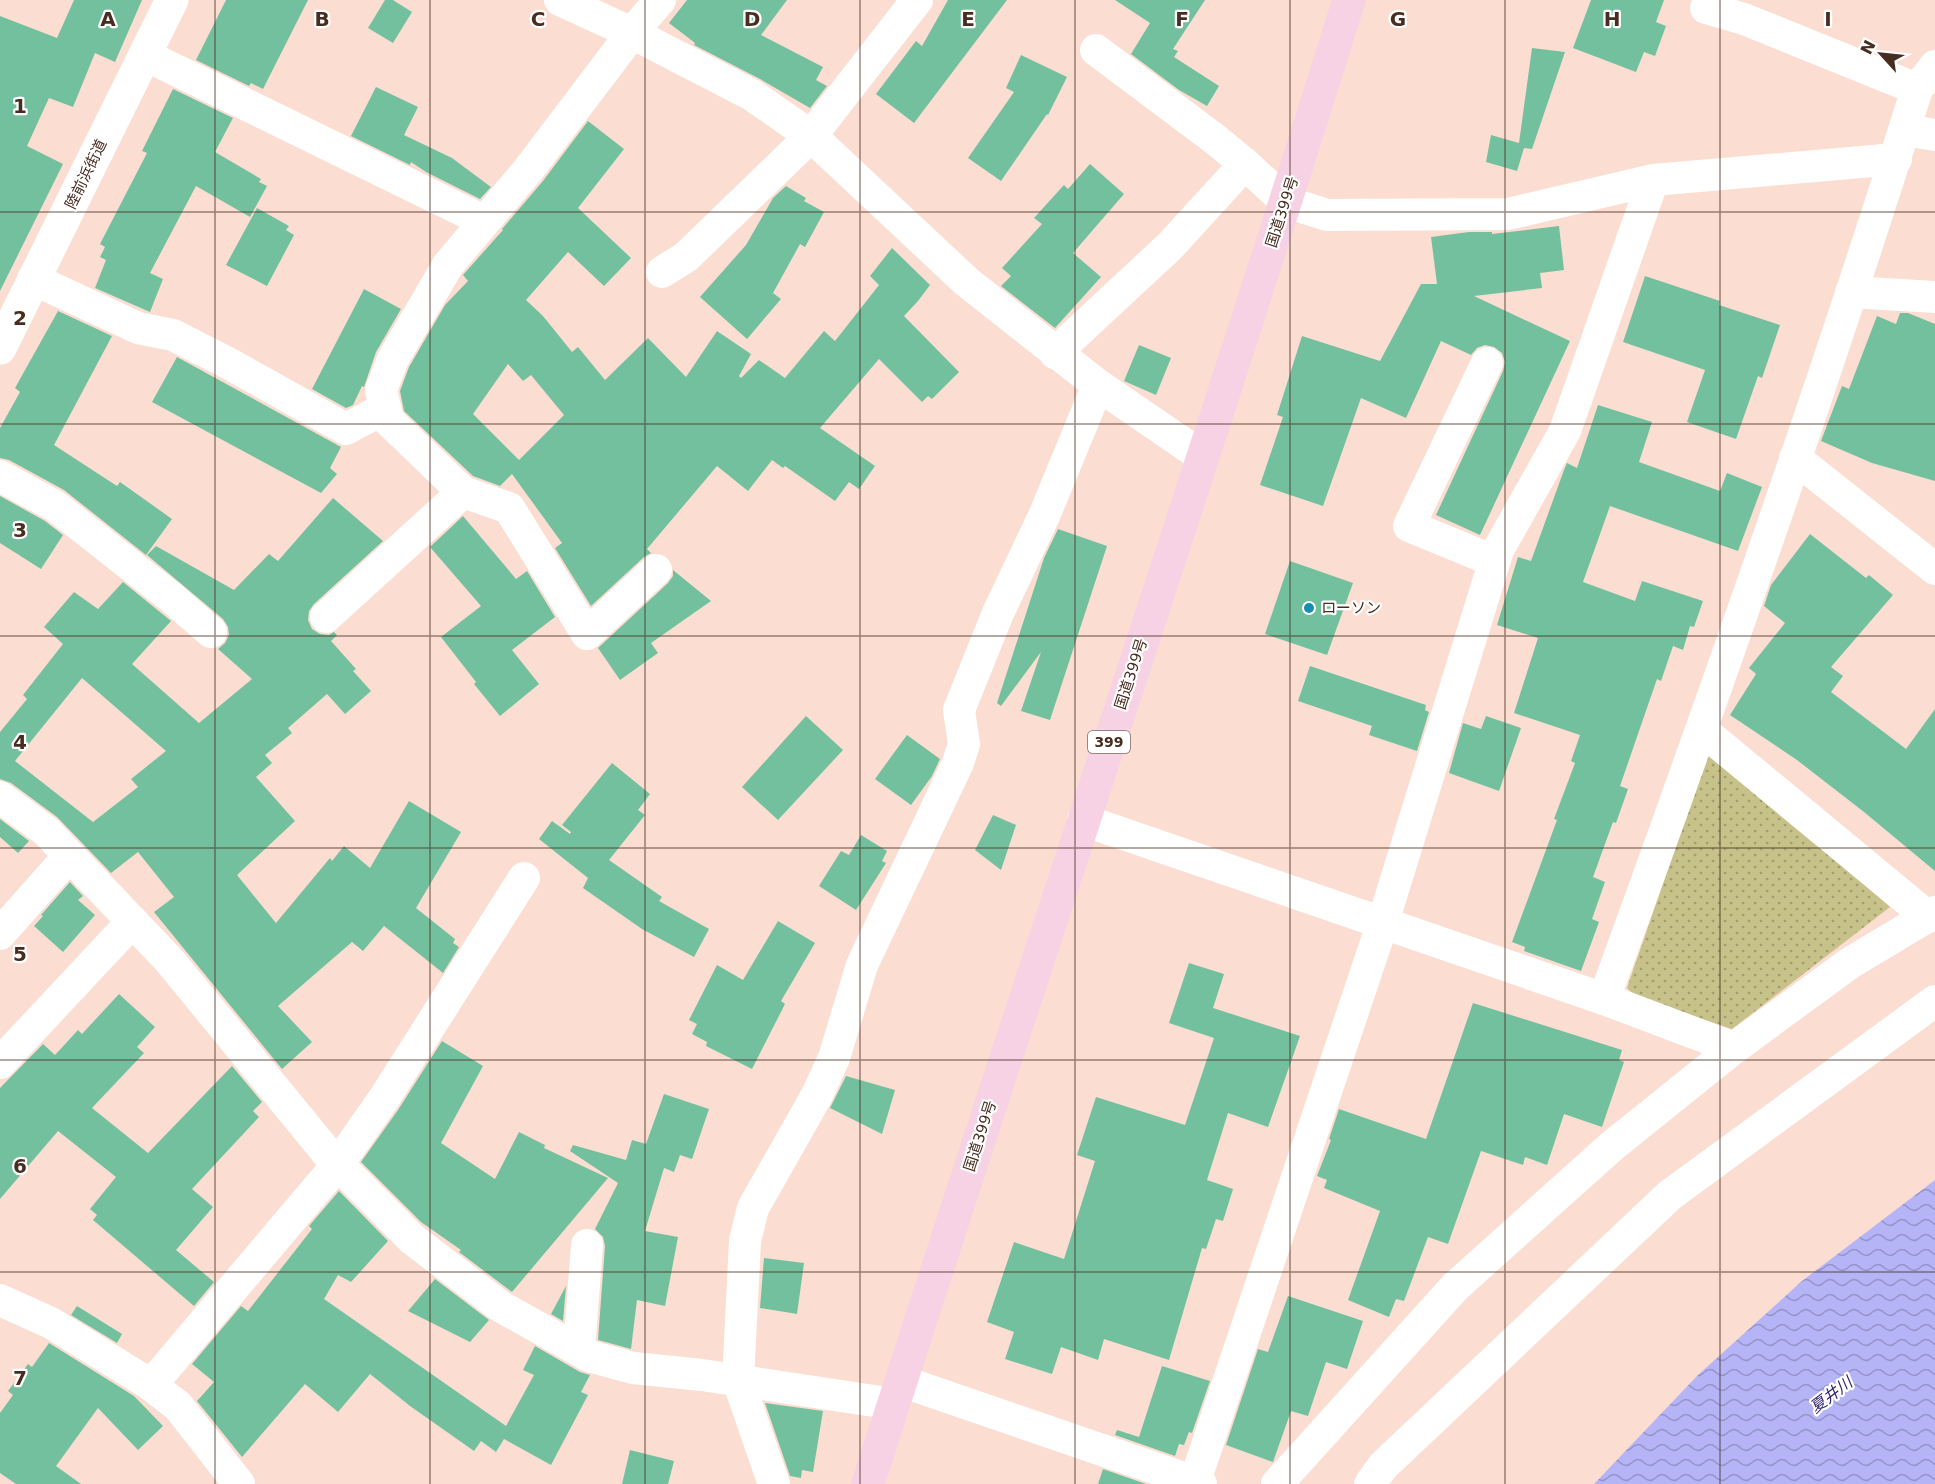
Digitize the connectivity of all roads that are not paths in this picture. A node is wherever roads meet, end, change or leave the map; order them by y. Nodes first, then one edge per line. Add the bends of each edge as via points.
1 (172, 0) edge
2 (560, 0) edge
3 (660, 0) edge
4 (917, 0) edge
5 (1349, 0) edge
6 (1706, 8) dead end
7 (632, 33) junction
8 (1096, 50) dead end
9 (145, 55) junction
10 (1926, 78) edge
11 (1904, 129) junction
12 (1935, 135) edge
13 (811, 136) junction
14 (1896, 159) junction
15 (1245, 164) junction
16 (1653, 180) junction
17 (1286, 202) junction
18 (484, 221) junction
19 (662, 272) dead end
20 (33, 279) junction
21 (1851, 292) junction
22 (1935, 297) edge
23 (0, 348) edge
24 (1055, 352) junction
25 (1487, 363) dead end
26 (1098, 385) junction
27 (385, 408) junction
28 (1203, 457) junction
29 (1795, 458) junction
30 (0, 476) edge
31 (463, 492) junction
32 (1494, 561) junction
33 (1935, 569) edge
34 (656, 570) dead end
35 (326, 617) dead end
36 (211, 632) dead end
37 (1702, 730) junction
38 (0, 797) edge
39 (1083, 820) junction
40 (69, 856) junction
41 (524, 878) dead end
42 (1931, 915) edge
43 (132, 922) junction
44 (1383, 922) junction
45 (0, 934) edge
46 (1604, 999) junction
47 (1935, 1001) edge
48 (1734, 1048) junction
49 (0, 1063) edge
50 (338, 1164) junction
51 (587, 1245) dead end
52 (0, 1300) edge
53 (579, 1350) junction
54 (738, 1380) junction
55 (151, 1385) junction
56 (898, 1392) junction
57 (1198, 1483) edge
58 (239, 1484) edge
59 (774, 1484) edge
60 (868, 1484) edge
61 (1277, 1484) edge
62 (1370, 1484) edge

1 - 9 street, 陸前浜街道
2 - 7 street
3 - 7 street
4 - 13 street
5 - 17 highway, 国道399号 / 399
6 - 10 street
7 - 13 street via 752,95
7 - 18 street via 529,169
8 - 15 street
9 - 18 street
9 - 20 street, 陸前浜街道
10 - 11 street
11 - 12 street
11 - 14 street
13 - 19 street via 686,256
13 - 24 street via 967,282
14 - 16 street
14 - 21 street
15 - 17 street
15 - 24 street via 1170,246
16 - 17 street via 1508,214 1327,215
16 - 32 street via 1565,431
17 - 28 highway, 国道399号 / 399
18 - 27 street via 447,265 393,359 381,390
20 - 23 street, 陸前浜街道
20 - 27 street via 138,328 173,335 346,429
21 - 22 street
21 - 29 street
24 - 26 street
25 - 32 street via 1409,526
26 - 28 street
26 - 54 street via 959,710 964,744 958,763 862,965 834,1058 818,1095 753,1208 745,1241
27 - 31 street via 388,420
28 - 39 highway, 国道399号 / 399
29 - 33 street
29 - 37 street
30 - 36 street via 55,506
31 - 34 street via 509,508 587,634
31 - 35 street
32 - 44 street
37 - 42 street
37 - 46 street
38 - 40 street via 46,831
39 - 44 street
39 - 56 highway, 国道399号 / 399
40 - 43 street
40 - 45 street
41 - 50 street
42 - 48 street via 1850,963
43 - 49 street
43 - 50 street via 169,960
44 - 46 street
44 - 57 street
46 - 48 street
47 - 62 street via 1670,1195 1383,1466
48 - 61 street via 1612,1146 1455,1287
50 - 53 street via 412,1239 500,1306
50 - 55 street
51 - 53 street
52 - 55 street via 51,1323
53 - 54 street via 633,1368
54 - 56 street
54 - 59 street
55 - 58 street via 178,1406
56 - 57 street
56 - 60 highway, 国道399号 / 399

